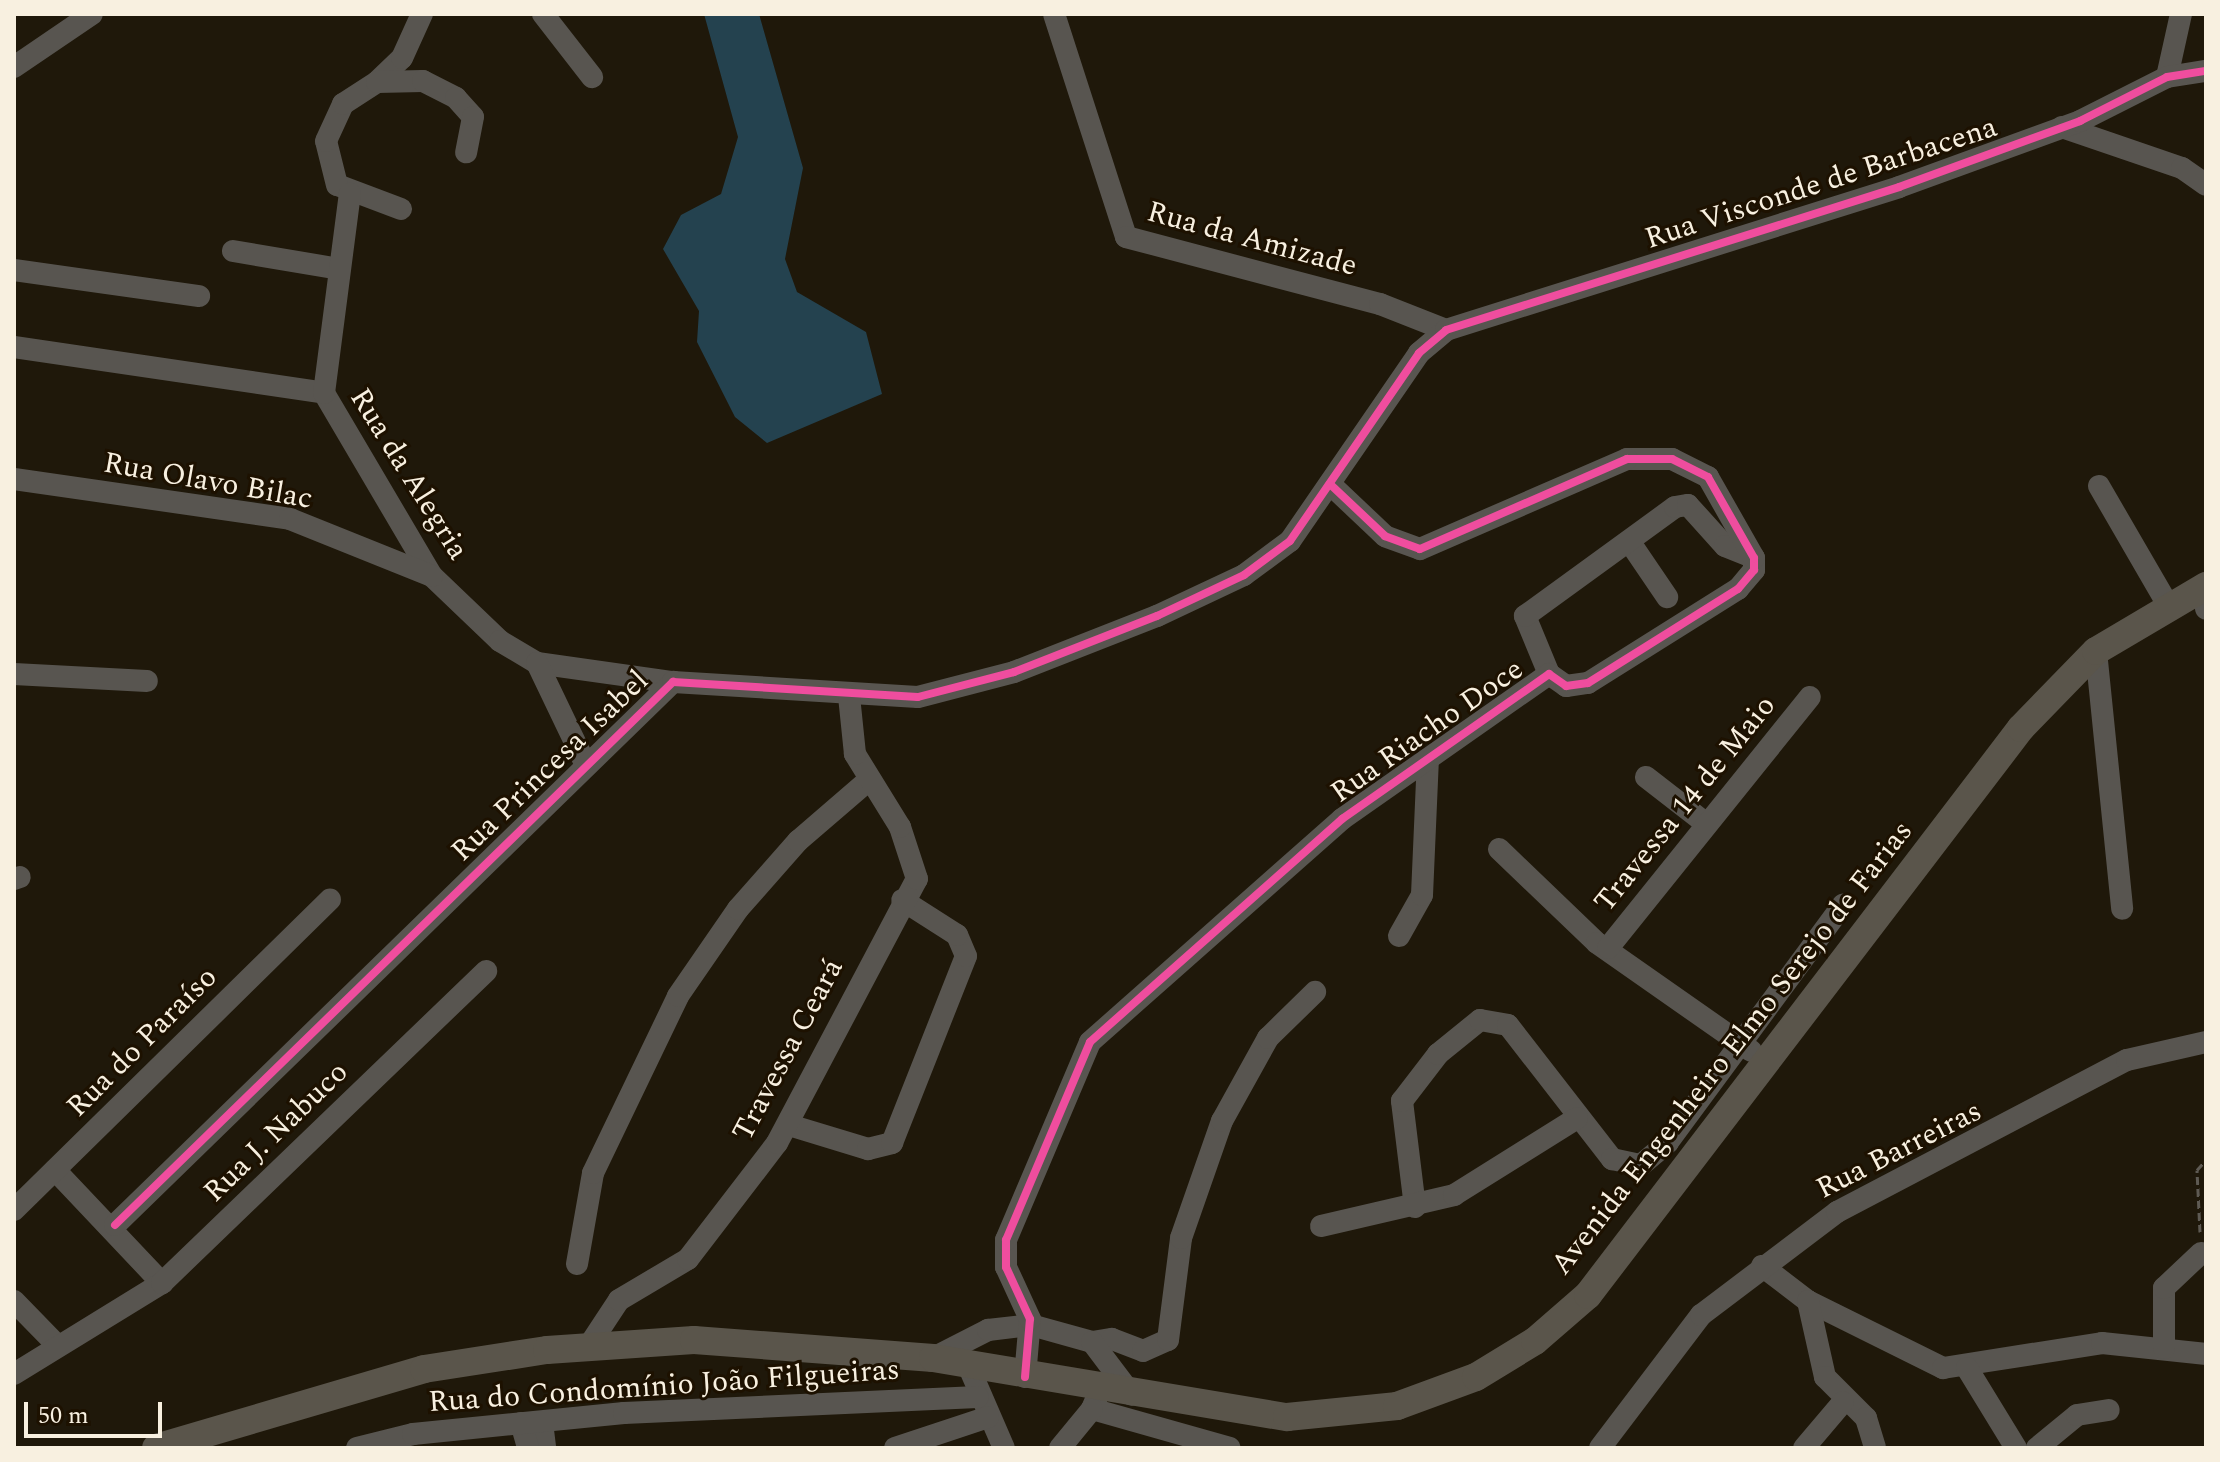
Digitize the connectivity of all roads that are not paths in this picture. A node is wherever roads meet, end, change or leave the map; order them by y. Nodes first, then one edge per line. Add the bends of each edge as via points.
1 (92, 14) edge
2 (422, 14) edge
3 (543, 14) edge
4 (1054, 14) edge
5 (2181, 14) edge
6 (14, 67) edge
7 (2206, 71) edge
8 (592, 77) dead end
9 (2167, 77) junction
10 (377, 82) junction
11 (2062, 127) junction
12 (466, 152) dead end
13 (2206, 185) edge
14 (350, 194) junction
15 (401, 209) dead end
16 (233, 251) dead end
17 (339, 269) junction
18 (14, 270) edge
19 (199, 296) dead end
20 (1446, 330) junction
21 (14, 347) edge
22 (324, 393) junction
23 (14, 479) edge
24 (1330, 484) junction
25 (2099, 486) dead end
26 (1629, 541) junction
27 (1754, 558) junction
28 (432, 576) junction
29 (2205, 594) edge
30 (1667, 597) dead end
31 (2168, 605) junction
32 (2096, 651) junction
33 (537, 663) junction
34 (14, 674) edge
35 (1549, 674) junction
36 (147, 681) dead end
37 (673, 682) junction
38 (849, 696) junction
39 (1810, 697) dead end
40 (1428, 760) junction
41 (585, 763) junction
42 (1646, 777) dead end
43 (869, 780) junction
44 (1704, 822) junction
45 (1499, 849) dead end
46 (330, 899) dead end
47 (902, 900) junction
48 (1843, 905) dead end
49 (2122, 909) dead end
50 (1399, 936) dead end
51 (1608, 948) junction
52 (486, 971) dead end
53 (1315, 992) dead end
54 (2206, 1042) edge
55 (1740, 1044) junction
56 (1766, 1060) junction
57 (1577, 1118) junction
58 (789, 1125) junction
59 (55, 1170) junction
60 (1415, 1207) junction
61 (14, 1210) edge
62 (115, 1225) junction
63 (1321, 1226) dead end
64 (2201, 1253) road end
65 (577, 1264) dead end
66 (1762, 1266) junction
67 (162, 1283) junction
68 (14, 1301) edge
69 (1808, 1301) junction
70 (1031, 1325) junction
71 (1092, 1342) junction
72 (57, 1345) junction
73 (2155, 1346) junction
74 (588, 1347) junction
75 (2206, 1354) edge
76 (933, 1358) junction
77 (968, 1365) junction
78 (1967, 1368) junction
79 (14, 1374) edge
80 (1025, 1377) junction
81 (1132, 1395) junction
82 (1096, 1400) junction
83 (1843, 1402) junction
84 (983, 1407) junction
85 (2109, 1410) dead end
86 (531, 1423) junction
87 (156, 1448) edge
88 (357, 1448) edge
89 (528, 1448) edge
90 (545, 1448) edge
91 (895, 1448) edge
92 (1004, 1448) edge
93 (1060, 1448) edge
94 (1230, 1448) edge
95 (1600, 1448) edge
96 (1804, 1448) edge
97 (1875, 1448) edge
98 (2016, 1448) edge
99 (2037, 1448) edge

1 - 6 street
2 - 10 street via 402,58
3 - 8 street
4 - 20 street, Rua da Amizade via 1126,237 1380,304
5 - 9 street
7 - 9 street, Rua Visconde de Barbacena
9 - 11 street, Rua Visconde de Barbacena
10 - 12 street via 423,81 456,98 473,117
10 - 14 street via 343,104 326,141 329,171
11 - 13 street via 2182,168
11 - 20 street, Rua Visconde de Barbacena via 1812,216
14 - 15 street
14 - 17 street
16 - 17 street
17 - 22 street
18 - 19 street
20 - 24 street, Rua Princesa Isabel via 1419,353
21 - 22 street, Rua da Alegria
22 - 28 street, Rua da Alegria
23 - 28 street, Rua Olavo Bilac via 290,519
24 - 27 street via 1385,536 1420,549 1627,459 1672,459 1708,477
24 - 38 street, Rua Princesa Isabel via 1268,561 1157,616 941,693
25 - 31 street
26 - 27 street via 1682,503 1725,546
26 - 30 street
26 - 35 street via 1525,616
27 - 35 street, Rua Riacho Doce via 1738,589 1602,676 1577,688
28 - 33 street, Rua da Alegria via 500,641
29 - 31 main road, Avenida Engenheiro Elmo Serejo de Farias
31 - 32 main road, Avenida Engenheiro Elmo Serejo de Farias
32 - 49 street
32 - 56 main road, Avenida Engenheiro Elmo Serejo de Farias via 2021,728
33 - 37 street, Rua da Alegria
33 - 41 street
34 - 36 street
35 - 40 street, Rua Riacho Doce
37 - 38 street, Rua Princesa Isabel
37 - 41 street, Rua Princesa Isabel
38 - 43 street, Travessa Ceará via 850,734
39 - 44 street, Travessa 14 de Maio
40 - 50 street via 1422,895
40 - 70 street, Rua Riacho Doce via 1342,819 1082,1051 1006,1240 1006,1267
41 - 62 street, Rua Princesa Isabel
42 - 44 street
43 - 47 street, Travessa Ceará via 917,869
43 - 65 street via 798,841 738,909 678,996 593,1173
44 - 51 street, Travessa 14 de Maio
45 - 51 street, Travessa 14 de Maio
46 - 59 street, Rua do Paraíso
47 - 58 street, Travessa Ceará
47 - 58 street via 957,935 966,956 892,1143 868,1149
48 - 55 street
51 - 55 street, Travessa 14 de Maio
52 - 67 street, Rua J. Nabuco
53 - 71 street via 1268,1038 1222,1121 1181,1238 1168,1340 1143,1351 1112,1339
54 - 66 street, Rua Barreiras via 2127,1060 1860,1198
55 - 56 street, Travessa 14 de Maio
55 - 57 street via 1668,1142 1641,1165 1612,1159
56 - 81 main road, Avenida Engenheiro Elmo Serejo de Farias via 1588,1295 1535,1341 1476,1377 1347,1415 1287,1417
57 - 60 street via 1468,1188
57 - 60 street via 1508,1025 1480,1020 1438,1054 1402,1101
58 - 74 street, Travessa Ceará via 688,1259 619,1300
59 - 61 street, Rua do Paraíso
59 - 62 street
60 - 63 street
62 - 67 street via 133,1256
64 - 73 street via 2164,1288
66 - 69 street
66 - 95 street, Rua Barreiras via 1701,1315
67 - 72 street, Rua J. Nabuco via 91,1332
68 - 72 street
69 - 78 street via 1930,1364
69 - 83 street via 1822,1368
70 - 71 street
70 - 76 street via 988,1330
70 - 80 street, Rua Riacho Doce
71 - 81 street
72 - 79 street, Rua J. Nabuco
73 - 75 street
73 - 78 street via 2088,1344
74 - 76 main road, Avenida Engenheiro Elmo Serejo de Farias via 782,1341
74 - 87 main road, Avenida Engenheiro Elmo Serejo de Farias via 362,1383
76 - 77 main road, Avenida Engenheiro Elmo Serejo de Farias
77 - 80 main road, Avenida Engenheiro Elmo Serejo de Farias
77 - 84 street
78 - 98 street
80 - 82 main road, Avenida Engenheiro Elmo Serejo de Farias
81 - 82 main road, Avenida Engenheiro Elmo Serejo de Farias
82 - 93 street
82 - 94 street
83 - 96 street
83 - 97 street via 1866,1418
84 - 86 street, Rua do Condomínio João Filgueiras
84 - 91 street
84 - 92 street
85 - 99 street via 2077,1415
86 - 88 street, Rua do Condomínio João Filgueiras via 396,1436
86 - 89 street
86 - 90 street

